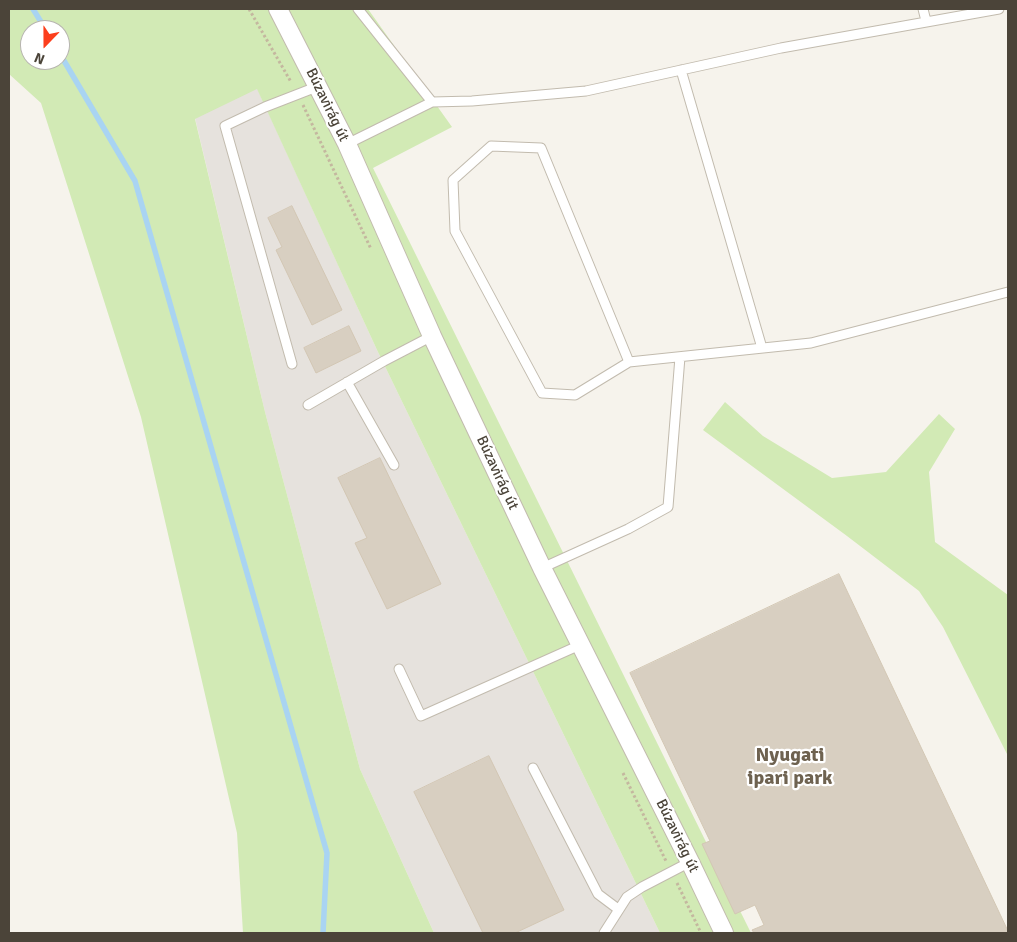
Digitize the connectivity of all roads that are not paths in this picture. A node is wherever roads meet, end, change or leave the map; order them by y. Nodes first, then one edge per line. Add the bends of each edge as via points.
1 (278, 9) edge
2 (358, 9) edge
3 (923, 9) edge
4 (999, 9) edge
5 (926, 21) junction
6 (681, 70) junction
7 (319, 86) junction
8 (432, 102) junction
9 (347, 144) junction
10 (1008, 292) edge
11 (432, 336) junction
12 (762, 348) junction
13 (680, 357) junction
14 (630, 362) junction
15 (292, 364) dead end
16 (347, 382) junction
17 (308, 405) dead end
18 (394, 465) dead end
19 (542, 568) junction
20 (580, 644) junction
21 (399, 669) dead end
22 (533, 768) dead end
23 (690, 862) junction
24 (618, 909) junction
25 (604, 933) edge
26 (724, 933) edge

1 - 7 street, Búzavirág út
2 - 8 lane
3 - 5 lane
4 - 5 lane
5 - 6 lane
6 - 8 lane via 586,91
6 - 12 lane
7 - 9 street, Búzavirág út
7 - 15 lane via 225,126
8 - 9 lane
9 - 11 street, Búzavirág út
10 - 12 lane via 810,343
11 - 16 lane
11 - 19 street, Búzavirág út
12 - 13 lane
13 - 14 lane
13 - 19 lane via 668,507
14 - 14 lane via 575,395 542,393 455,231 453,180 491,146 541,148
16 - 17 lane
16 - 18 lane
19 - 20 street, Búzavirág út
20 - 21 lane via 421,716
20 - 23 street, Búzavirág út
22 - 24 lane via 598,894
23 - 24 lane via 642,886
23 - 26 street, Búzavirág út
24 - 25 lane

